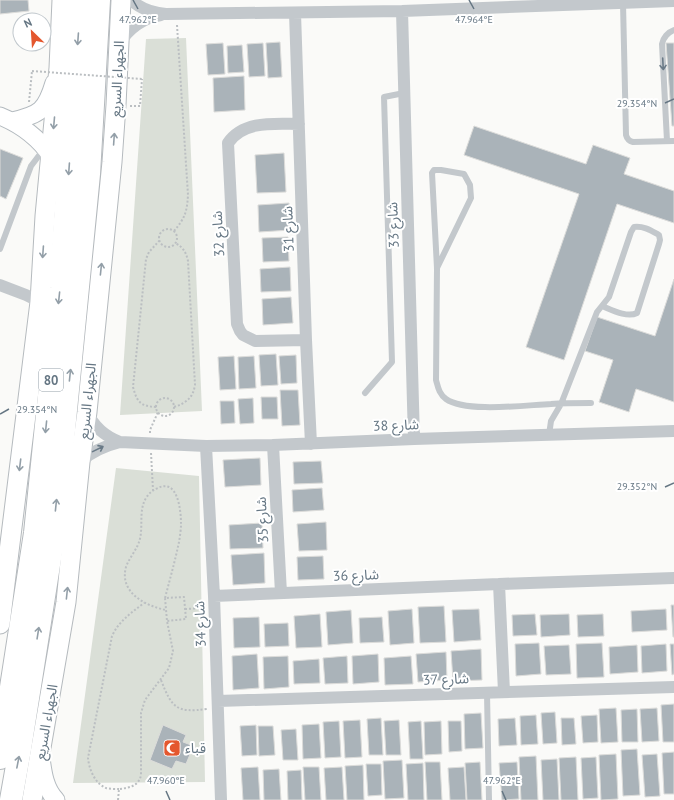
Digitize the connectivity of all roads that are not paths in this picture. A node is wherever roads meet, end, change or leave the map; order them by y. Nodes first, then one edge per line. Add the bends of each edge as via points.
1 (62, 0) edge
2 (81, 0) edge
3 (99, 0) edge
4 (120, 0) edge
5 (131, 0) edge
6 (674, 1) edge
7 (618, 2) edge
8 (402, 12) junction
9 (295, 13) junction
10 (171, 14) junction
11 (674, 30) edge
12 (119, 44) junction
13 (59, 68) junction
14 (404, 93) junction
15 (6, 119) edge
16 (300, 124) junction
17 (674, 140) edge
18 (667, 141) junction
19 (48, 152) junction
20 (0, 249) edge
21 (437, 268) junction
22 (0, 285) edge
23 (40, 302) junction
24 (602, 306) junction
25 (306, 340) junction
26 (366, 393) dead end
27 (591, 403) dead end
28 (561, 404) junction
29 (87, 412) junction
30 (674, 431) edge
31 (549, 435) junction
32 (414, 439) junction
33 (120, 442) junction
34 (311, 444) junction
35 (273, 445) junction
36 (206, 446) junction
37 (80, 462) junction
38 (4, 566) edge
39 (674, 578) edge
40 (499, 584) junction
41 (281, 593) junction
42 (214, 596) junction
43 (0, 620) edge
44 (0, 624) edge
45 (674, 687) edge
46 (504, 692) junction
47 (487, 693) junction
48 (218, 705) junction
49 (40, 756) junction
50 (0, 758) edge
51 (11, 800) edge
52 (32, 800) edge
53 (56, 800) edge
54 (221, 800) edge
55 (489, 800) edge

1 - 13 main road
2 -> 50 highway, 80 via 60,288 36,518
51 -> 3 highway, الجهراء السريع / 80 via 54,533 89,174
4 - 12 main road, الجهراء السريع
5 - 10 street via 144,10
6 - 7 street
7 - 8 street
7 - 18 lane via 627,138 633,142
8 - 9 street
8 - 14 street, شارع 33
9 - 10 street
9 - 16 street, شارع 31
10 - 12 street via 144,20 125,34
11 -> 18 lane via 662,44
29 -> 12 main road, الجهراء السريع via 112,162
13 - 15 street via 50,97 40,111 34,115
13 -> 19 main road
14 - 26 lane via 384,97 392,362
14 - 32 street, شارع 33
15 - 19 street via 30,132
16 - 25 street, شارع 31
16 - 25 street, شارع 32 via 254,125 238,132 228,143 237,324 243,335 255,341
17 - 18 lane
19 - 20 lane via 31,166
19 -> 23 main road
21 - 21 lane via 432,173 434,170 441,170 464,174 470,185 471,198
21 - 28 lane via 436,380 439,392 446,399 458,404 481,407
22 - 23 street
23 -> 38 main road
24 - 24 lane via 609,297 634,227 645,227 659,235 659,244 637,313 628,315
24 - 28 lane via 597,312
25 - 34 street, شارع 31
27 - 28 lane
28 - 31 lane via 551,421
29 - 33 street, شارع 38 via 90,420 100,431
29 - 37 main road, الجهراء السريع
30 - 31 street, شارع 38
31 - 32 street, شارع 38
32 - 34 street, شارع 38
33 - 36 street, شارع 38
37 -> 33 street, شارع 38 via 88,454
34 - 35 street, شارع 38
35 - 36 street, شارع 38
35 - 41 street, شارع 35
36 - 42 street, شارع 34
49 -> 37 main road, الجهراء السريع via 66,602
38 - 43 main road
39 - 40 street, شارع 36
40 - 41 street, شارع 36
40 - 46 street
41 - 42 street, شارع 36
42 - 48 street, شارع 34
43 - 44 main road
45 - 46 street, شارع 37
46 - 47 street, شارع 37
47 - 48 street, شارع 37
47 - 55 lane
48 - 54 street, شارع 34
49 - 52 main road, الجهراء السريع
49 - 53 street via 44,780

